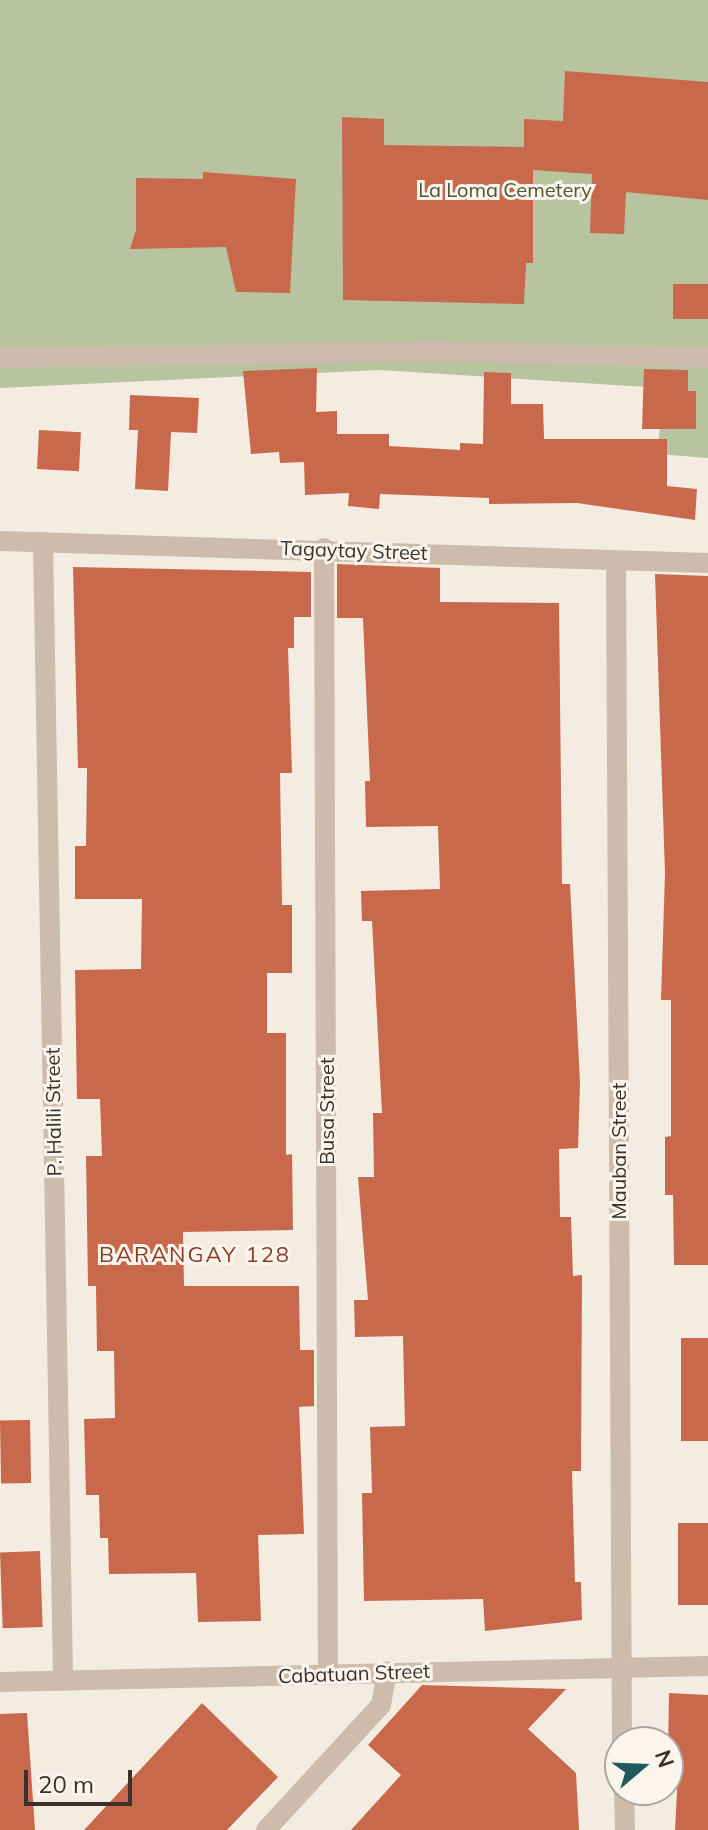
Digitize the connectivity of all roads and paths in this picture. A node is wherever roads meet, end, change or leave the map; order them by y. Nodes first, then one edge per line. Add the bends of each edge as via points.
1 (0, 358) edge
2 (708, 358) edge
3 (0, 541) edge
4 (43, 542) junction
5 (324, 548) junction
6 (616, 560) junction
7 (708, 563) edge
8 (620, 1666) junction
9 (708, 1666) edge
10 (387, 1672) junction
11 (328, 1674) junction
12 (63, 1681) junction
13 (0, 1682) edge
14 (622, 1726) edge
15 (624, 1806) edge
16 (266, 1830) edge
17 (625, 1830) edge

1 - 2 street via 430,351
3 - 4 street, Tagaytay Street
4 - 5 street, Tagaytay Street
4 - 12 street, P. Halili Street
5 - 6 street, Tagaytay Street
5 - 11 street, Busa Street
6 - 7 street, Tagaytay Street
6 - 8 street, Mauban Street
8 - 9 street, Cabatuan Street
8 - 10 street, Cabatuan Street
8 - 14 street, Mauban Street
10 - 11 street, Cabatuan Street
10 - 16 street via 381,1705
11 - 12 street, Cabatuan Street
12 - 13 street, Cabatuan Street
15 - 17 street

